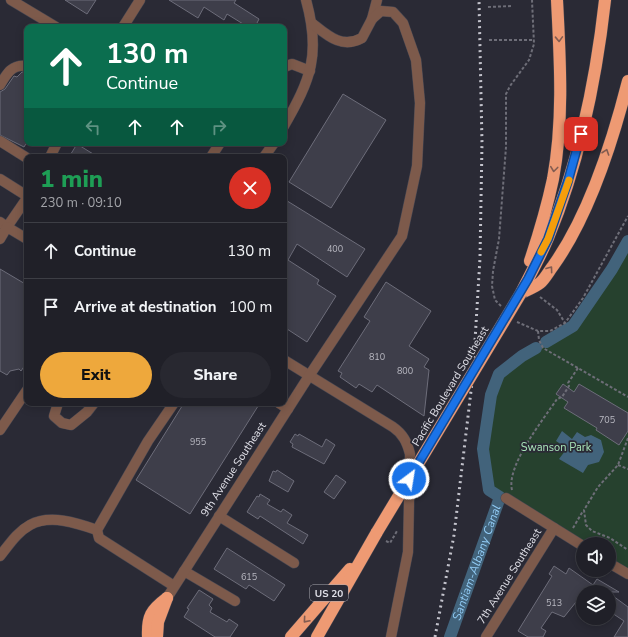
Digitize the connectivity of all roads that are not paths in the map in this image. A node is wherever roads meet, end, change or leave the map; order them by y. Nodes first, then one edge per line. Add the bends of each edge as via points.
1 (12, 0) edge
2 (140, 0) edge
3 (306, 0) edge
4 (377, 0) edge
5 (557, 0) edge
6 (605, 0) edge
7 (372, 19) junction
8 (51, 24) edge
9 (125, 24) edge
10 (312, 24) junction
11 (24, 66) edge
12 (287, 66) edge
13 (310, 71) junction
14 (628, 81) edge
15 (0, 85) edge
16 (287, 121) edge
17 (0, 141) edge
18 (24, 156) edge
19 (0, 178) edge
20 (24, 195) edge
21 (24, 201) edge
22 (4, 224) edge
23 (24, 237) edge
24 (0, 239) edge
25 (521, 293) junction
26 (287, 362) edge
27 (309, 376) junction
28 (24, 394) edge
29 (57, 406) edge
30 (92, 406) edge
31 (172, 406) edge
32 (283, 406) edge
33 (288, 409) junction
34 (0, 430) edge
35 (506, 498) dead end
36 (219, 516) junction
37 (554, 528) junction
38 (97, 530) junction
39 (576, 542) edge
40 (367, 548) junction
41 (0, 556) edge
42 (294, 563) dead end
43 (616, 567) edge
44 (184, 571) junction
45 (628, 574) edge
46 (174, 586) junction
47 (167, 598) junction
48 (235, 601) dead end
49 (148, 637) edge
50 (157, 637) edge
51 (291, 637) edge
52 (317, 637) edge
53 (391, 637) edge
54 (486, 637) edge

1 - 8 street
2 - 9 street
3 - 10 street
4 - 7 street
5 -> 25 highway, US 20 via 559,129 553,178
6 - 25 highway via 589,104 568,181 548,239
7 - 10 street via 362,38 348,43 333,40
7 - 27 street, 9th Avenue Southeast via 381,11 393,12 403,23 416,60 420,103 417,166 402,236
10 - 13 street via 314,47
11 - 15 street via 14,67
12 - 13 street via 292,64
13 - 16 street via 299,100
25 -> 14 highway, US 20 via 540,282 559,257 580,218 597,178
17 - 18 street
19 - 20 street
21 - 22 street
22 - 23 street
22 - 24 street
25 - 40 highway, Pacific Boulevard Southeast / US 20, bridge
26 - 27 street
27 - 33 street, 9th Avenue Southeast
27 - 53 street via 401,433 406,441 410,454 408,552
28 - 34 street
29 - 30 street via 54,416 62,423 71,424
31 - 38 street via 148,440
32 - 33 street
33 - 36 street, 9th Avenue Southeast
35 - 37 street
36 - 42 street
36 - 44 street, 9th Avenue Southeast
37 - 39 street
37 - 54 street, 7th Avenue Southeast
38 - 41 street via 75,522 53,520 31,524 16,536
38 - 46 street via 99,538
40 -> 51 highway, US 20
40 - 52 highway, Pacific Boulevard Southeast / US 20
43 - 45 street
44 - 46 street, 9th Avenue Southeast
44 - 48 street
46 - 47 street, 9th Avenue Southeast
47 - 49 highway via 154,608 148,624
47 - 50 highway via 158,622

